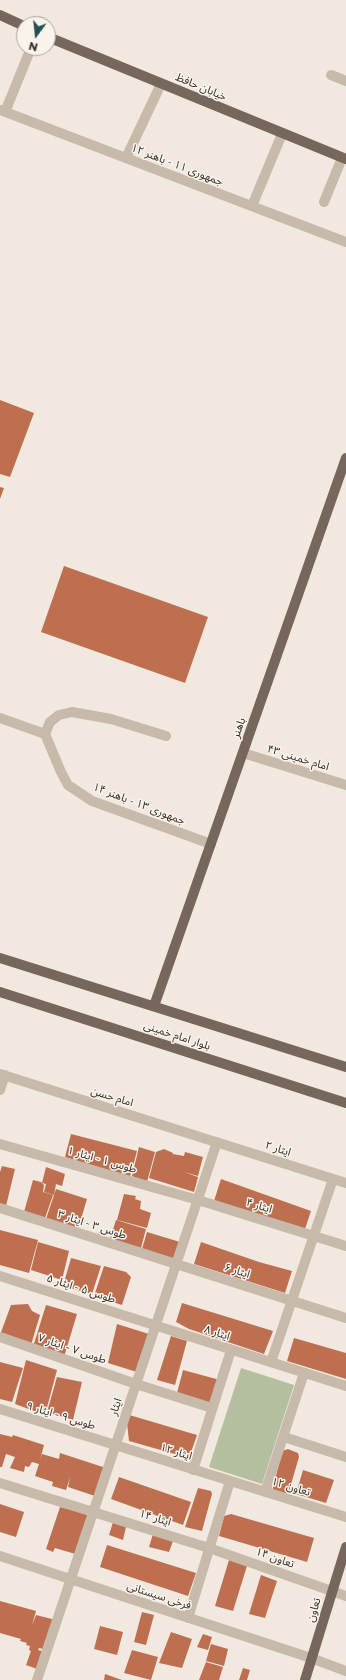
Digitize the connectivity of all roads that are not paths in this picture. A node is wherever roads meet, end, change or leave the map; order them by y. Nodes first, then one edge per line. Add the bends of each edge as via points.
1 (0, 15) edge
2 (16, 22) edge
3 (56, 40) edge
4 (28, 56) edge
5 (331, 75) dead end
6 (346, 81) edge
7 (161, 84) junction
8 (2, 111) edge
9 (282, 134) junction
10 (126, 158) junction
11 (344, 159) edge
12 (324, 202) dead end
13 (252, 206) junction
14 (346, 242) edge
15 (346, 458) edge
16 (0, 718) edge
17 (45, 734) junction
18 (166, 736) dead end
19 (243, 753) junction
20 (346, 785) edge
21 (211, 844) junction
22 (0, 958) edge
23 (0, 992) edge
24 (154, 1006) junction
25 (346, 1067) edge
26 (2, 1075) edge
27 (0, 1090) edge
28 (346, 1103) edge
29 (217, 1142) junction
30 (0, 1144) edge
31 (332, 1179) junction
32 (346, 1183) edge
33 (198, 1200) junction
34 (0, 1208) edge
35 (313, 1236) junction
36 (346, 1246) edge
37 (176, 1264) junction
38 (0, 1276) edge
39 (291, 1301) junction
40 (346, 1318) edge
41 (156, 1326) junction
42 (0, 1337) edge
43 (231, 1350) junction
44 (271, 1362) junction
45 (304, 1373) junction
46 (136, 1384) junction
47 (346, 1386) edge
48 (212, 1408) junction
49 (0, 1409) edge
50 (284, 1437) junction
51 (115, 1445) junction
52 (346, 1457) edge
53 (193, 1470) junction
54 (230, 1481) junction
55 (0, 1483) edge
56 (265, 1492) junction
57 (93, 1512) junction
58 (346, 1517) edge
59 (346, 1547) edge
60 (210, 1548) junction
61 (0, 1556) edge
62 (71, 1579) junction
63 (332, 1591) junction
64 (346, 1596) edge
65 (188, 1618) junction
66 (311, 1658) junction
67 (346, 1671) edge
68 (37, 1680) edge
69 (304, 1680) edge

1 - 2 main road
3 - 7 main road, خیابان حافظ
4 - 8 street
5 - 6 street
7 - 9 main road, خیابان حافظ
7 - 10 street
8 - 10 street, جمهوری ۱۱ - باهنر ۱۲
9 - 11 main road, خیابان حافظ
9 - 13 street
10 - 13 street, جمهوری ۱۱ - باهنر ۱۲
11 - 12 street
13 - 14 street, جمهوری ۱۱ - باهنر ۱۲
15 - 19 main road, باهنر
16 - 17 street
17 - 18 street via 50,722 59,715 72,712 111,719
17 - 21 street, جمهوری ۱۳ - باهنر ۱۴ via 68,785 81,794 92,801
19 - 20 street, امام خمینی ۴۳
19 - 21 main road, باهنر
21 - 24 main road, باهنر
22 - 24 main road, بلوار امام خمینی
23 - 28 main road, بلوار امام خمینی
24 - 25 main road, بلوار امام خمینی
26 - 27 street
26 - 29 street, امام حسن
29 - 31 street, ایثار ۲
29 - 33 street, ایثار
30 - 33 street, طوس ۱ - ایثار ۱
31 - 32 street, ایثار ۲
31 - 35 street
33 - 35 street, ایثار ۴
33 - 37 street, ایثار
34 - 37 street, طوس ۳ - ایثار ۳
35 - 36 street, ایثار ۴
35 - 39 street
37 - 39 street, ایثار ۶
37 - 41 street, ایثار
38 - 41 street, طوس ۵ - ایثار ۵
39 - 40 street, ایثار ۶
39 - 44 street
41 - 43 street, ایثار ۸
41 - 46 street, ایثار
42 - 46 street, طوس ۷ - ایثار ۷
43 - 44 street, ایثار ۸
43 - 48 street
44 - 45 street, ایثار ۸
45 - 47 street, ایثار ۸
45 - 50 street
46 - 48 street, طوس ۷ - ایثار ۷
46 - 51 street, ایثار
48 - 53 street
49 - 51 street, طوس ۹ - ایثار ۹
50 - 52 street
50 - 56 street
51 - 53 street, ایثار ۱۲
51 - 57 street, ایثار
53 - 54 street, ایثار ۱۲
54 - 56 street, تعاون ۱۲
54 - 60 street
55 - 57 street, ایثار ۱۴
56 - 58 street, تعاون ۱۲
57 - 60 street, ایثار ۱۴
57 - 62 street, ایثار
59 - 63 main road, تعاون
60 - 63 street, تعاون ۱۴
60 - 65 street
61 - 62 street, فرخی سیستانی
62 - 65 street, فرخی سیستانی
62 - 68 street, ایثار
63 - 64 street, تعاون ۱۴
63 - 66 main road, تعاون
65 - 66 street, فرخی سیستانی
66 - 67 street, فرخی سیستانی
66 - 69 main road, تعاون

